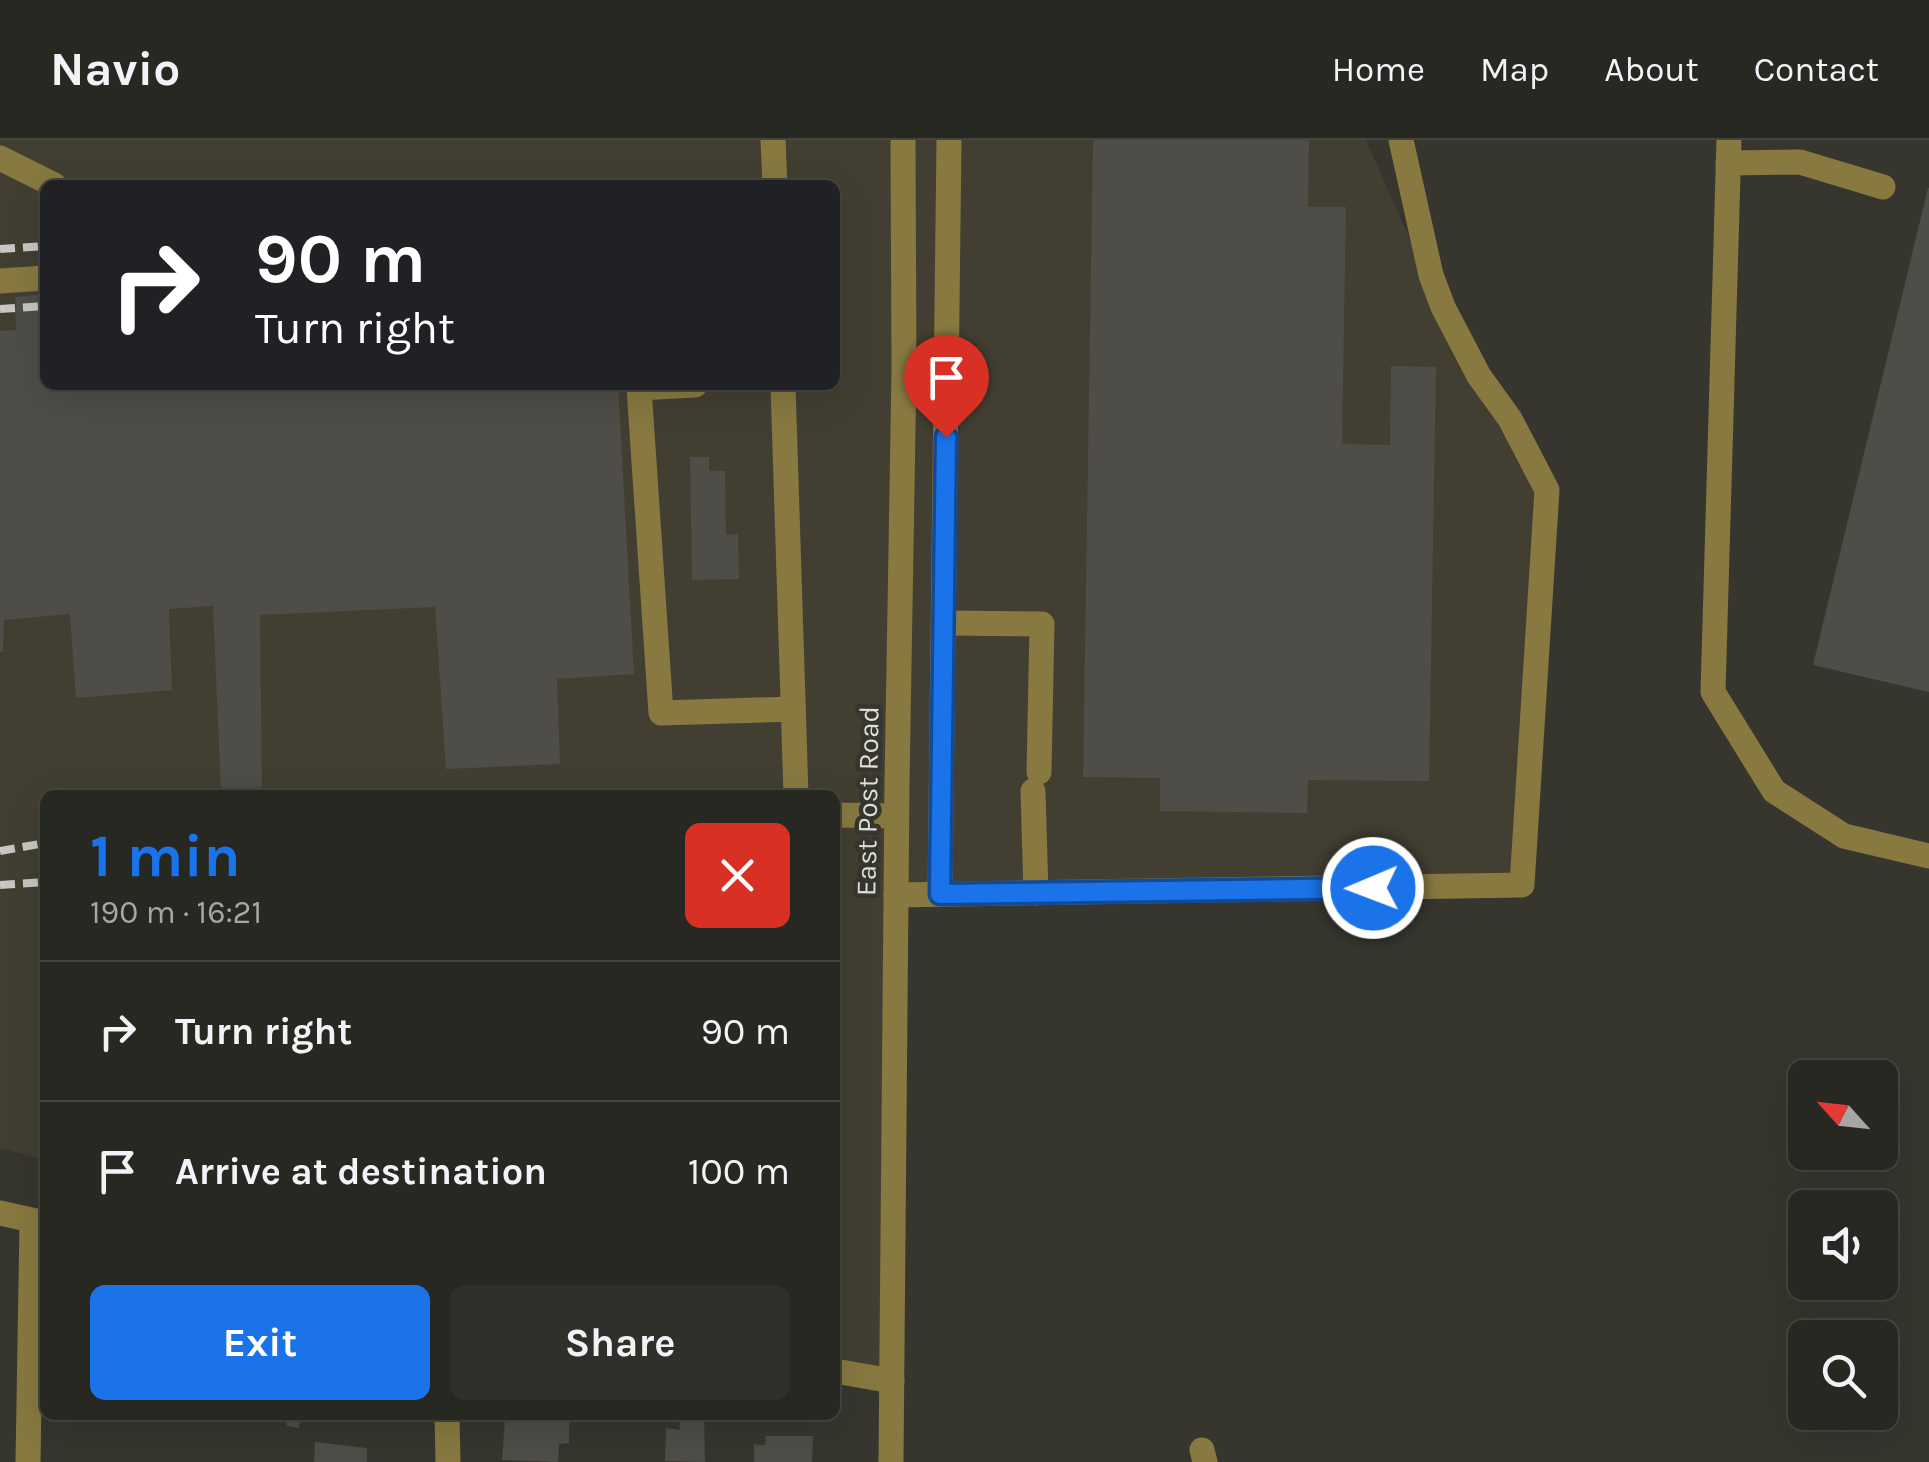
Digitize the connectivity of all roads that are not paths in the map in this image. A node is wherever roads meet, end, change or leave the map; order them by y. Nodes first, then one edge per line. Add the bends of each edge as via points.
1 (773, 140) edge
2 (903, 140) edge
3 (949, 140) edge
4 (1401, 140) edge
5 (1728, 152) edge
6 (0, 158) edge
7 (44, 180) edge
8 (775, 180) edge
9 (1882, 187) dead end
10 (40, 278) edge
11 (0, 280) edge
12 (639, 390) edge
13 (783, 390) edge
14 (944, 623) junction
15 (793, 709) junction
16 (796, 790) edge
17 (840, 815) edge
18 (896, 816) junction
19 (1929, 856) edge
20 (1036, 893) junction
21 (940, 894) junction
22 (896, 895) junction
23 (0, 1212) edge
24 (39, 1222) edge
25 (840, 1372) edge
26 (892, 1381) junction
27 (447, 1420) edge
28 (28, 1462) edge
29 (448, 1462) edge
30 (891, 1462) edge

1 - 8 street
2 - 18 street, East Post Road
3 - 14 street
4 - 20 street via 1443,307 1547,490 1522,885
5 - 9 street via 1800,162
5 - 19 street via 1712,692 1774,791 1844,836
6 - 7 street
10 - 11 street
12 - 15 street via 661,713
13 - 15 street
14 - 20 street via 1042,624
14 - 21 street
15 - 16 street
17 - 18 street
18 - 22 street, East Post Road
20 - 21 street
21 - 22 street
22 - 26 street, East Post Road
23 - 24 street
24 - 28 street
25 - 26 street
26 - 30 street, East Post Road
27 - 29 street

